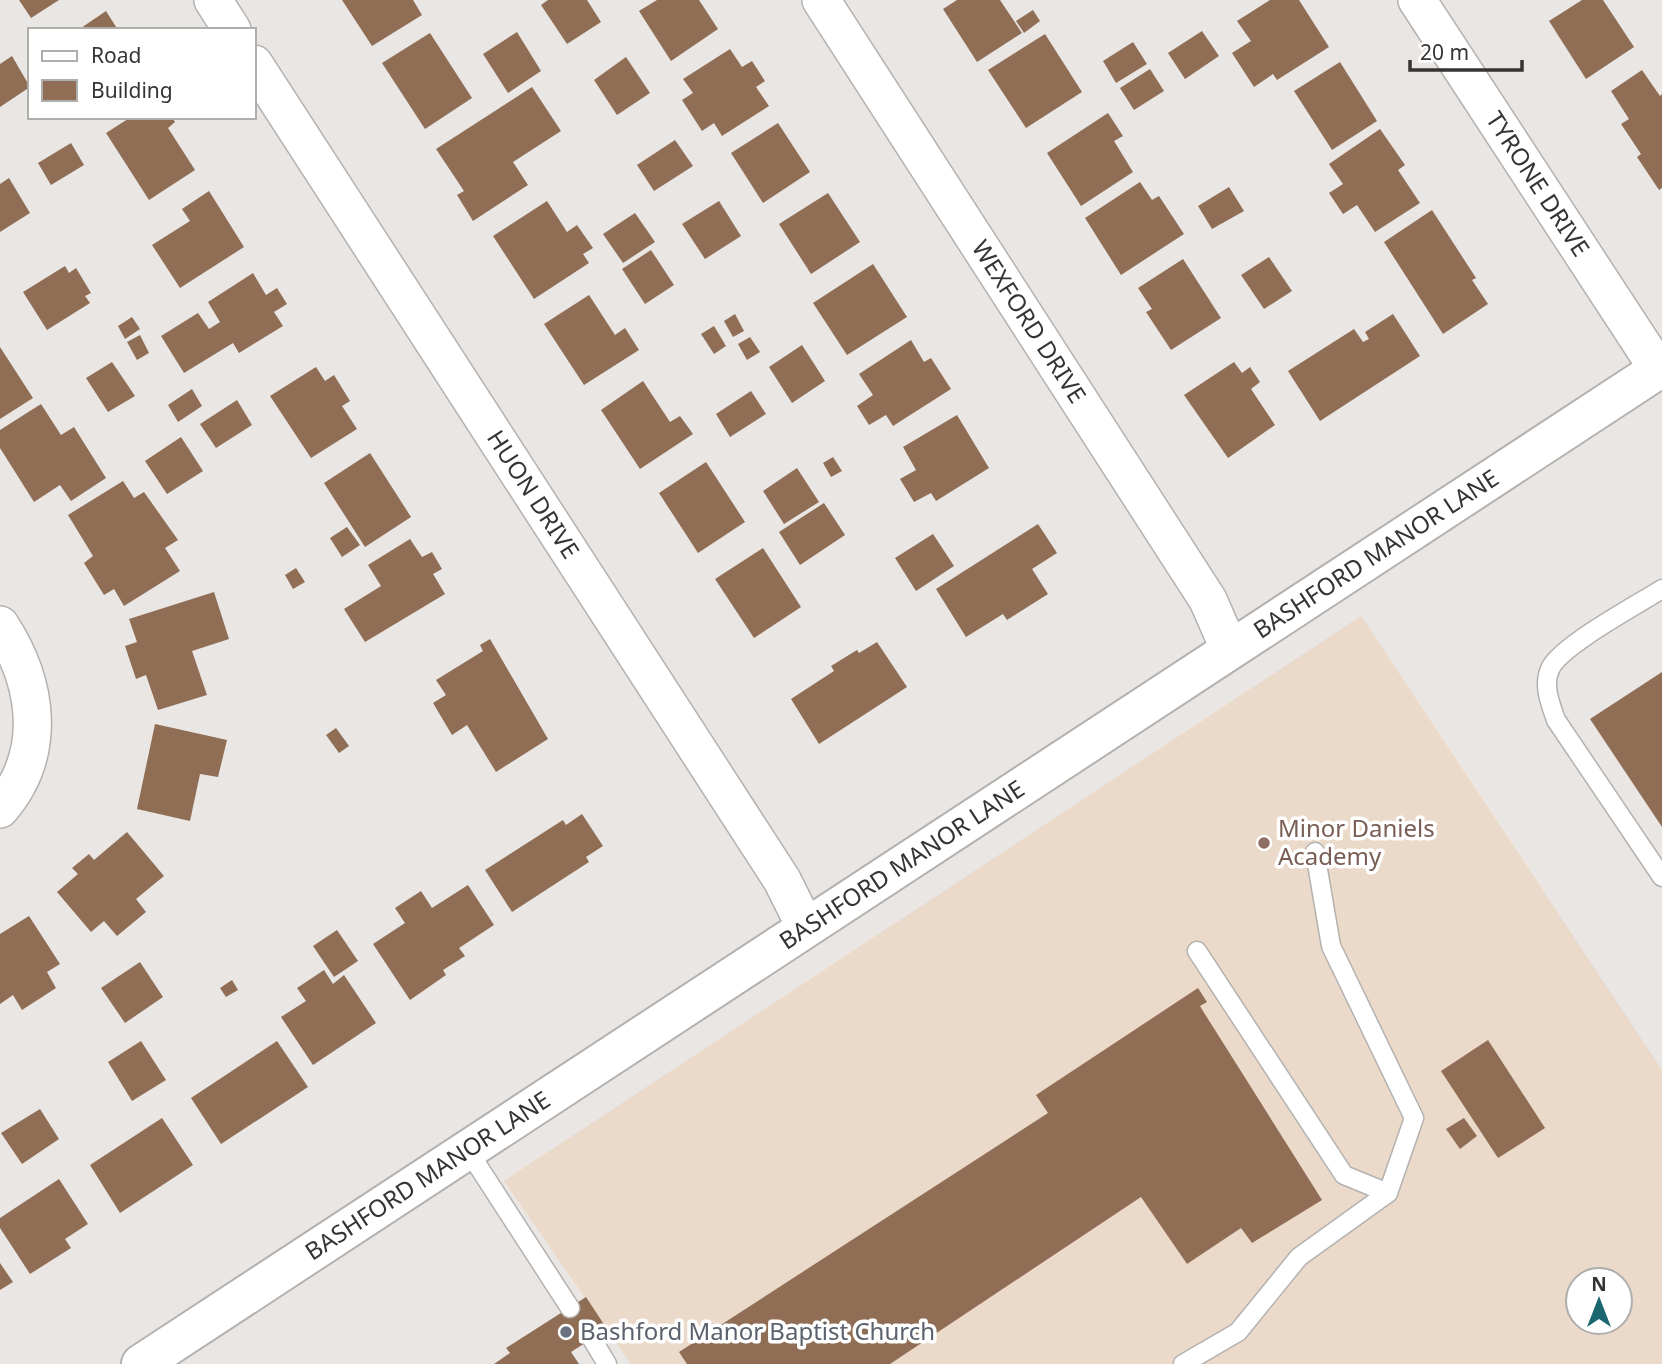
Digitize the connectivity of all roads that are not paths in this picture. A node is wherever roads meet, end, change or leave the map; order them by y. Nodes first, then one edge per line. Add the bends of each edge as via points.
1 (213, 0) edge
2 (821, 0) edge
3 (1417, 0) edge
4 (231, 28) edge
5 (256, 67) edge
6 (1660, 368) edge
7 (1662, 589) edge
8 (0, 625) edge
9 (1230, 648) junction
10 (0, 809) edge
11 (1315, 852) dead end
12 (1662, 877) edge
13 (806, 928) junction
14 (1197, 951) dead end
15 (467, 1149) junction
16 (1388, 1193) junction
17 (570, 1308) dead end
18 (592, 1339) dead end
19 (141, 1364) edge
20 (607, 1364) edge
21 (1184, 1364) edge

1 - 4 street
2 - 9 street, WEXFORD DRIVE via 1208,600
3 - 6 street, TYRONE DRIVE
5 - 13 street, HUON DRIVE via 782,880
6 - 9 street, BASHFORD MANOR LANE
7 - 12 lane via 1565,652 1550,668 1546,692 1556,720
8 - 10 street via 31,691 33,733 19,782
9 - 13 street, BASHFORD MANOR LANE
11 - 16 lane via 1331,946 1414,1118
13 - 15 street, BASHFORD MANOR LANE
14 - 16 lane via 1344,1175
15 - 17 lane
15 - 19 street, BASHFORD MANOR LANE
16 - 21 lane via 1298,1257 1238,1332
18 - 20 lane

